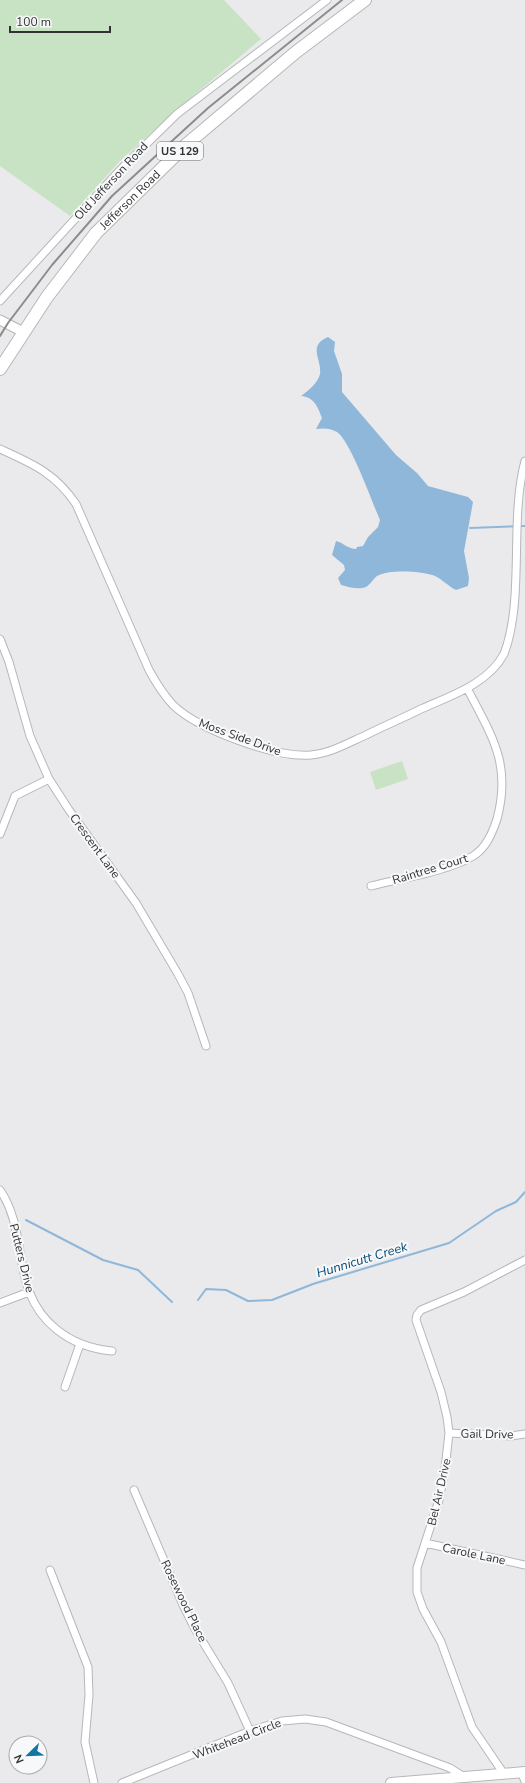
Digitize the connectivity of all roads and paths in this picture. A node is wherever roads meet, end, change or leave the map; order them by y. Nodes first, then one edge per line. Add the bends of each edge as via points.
1 (327, 0) edge
2 (365, 0) edge
3 (0, 301) edge
4 (0, 320) edge
5 (23, 332) junction
6 (0, 368) edge
7 (0, 449) edge
8 (525, 461) edge
9 (0, 639) edge
10 (467, 688) junction
11 (49, 779) junction
12 (0, 834) edge
13 (371, 886) dead end
14 (206, 1046) dead end
15 (0, 1190) edge
16 (525, 1260) edge
17 (29, 1292) junction
18 (0, 1303) edge
19 (80, 1344) junction
20 (112, 1351) dead end
21 (65, 1386) dead end
22 (449, 1433) junction
23 (525, 1434) edge
24 (134, 1490) dead end
25 (426, 1543) junction
26 (524, 1565) edge
27 (50, 1570) dead end
28 (250, 1731) junction
29 (504, 1774) junction
30 (524, 1775) edge
31 (464, 1777) junction
32 (431, 1782) edge
33 (94, 1783) edge
34 (122, 1783) edge
35 (391, 1783) edge

1 - 3 street, Old Jefferson Road via 176,114 119,171
2 - 5 highway, Jefferson Road / US 129 via 296,52 182,149 96,233
4 - 5 street
5 - 6 highway, Jefferson Road / US 129
7 - 10 street, Moss Side Drive via 37,466 68,492 84,519 157,685 174,706 199,724 268,750 288,755 312,755 340,748
8 - 10 street, Moss Side Drive via 521,494 515,627 505,651 494,667
9 - 11 street, Crescent Lane via 30,736
10 - 13 street, Raintree Court via 496,745 501,763 502,801 489,841 481,850 463,861
11 - 12 street via 15,796
11 - 14 street, Crescent Lane via 136,903 171,961 188,993
15 - 17 street, Putters Drive via 12,1216
16 - 22 street, Bel Air Drive via 464,1292 424,1308 416,1315 442,1392
17 - 18 street
17 - 19 street, Putters Drive via 34,1304 51,1325
19 - 20 street, Putters Drive
19 - 21 street
22 - 23 street, Gail Drive via 511,1436
22 - 25 street, Bel Air Drive via 439,1500
24 - 28 street, Rosewood Place via 183,1605 225,1677
25 - 26 street, Carole Lane
25 - 29 street, Bel Air Drive via 417,1574 416,1587 419,1599 440,1642 472,1727
27 - 33 street via 88,1667 89,1696 85,1742
28 - 31 street, Whitehead Circle via 294,1720 326,1722 450,1768
28 - 34 street, Whitehead Circle
29 - 30 main road
29 - 31 main road
31 - 32 main road
32 - 35 main road

